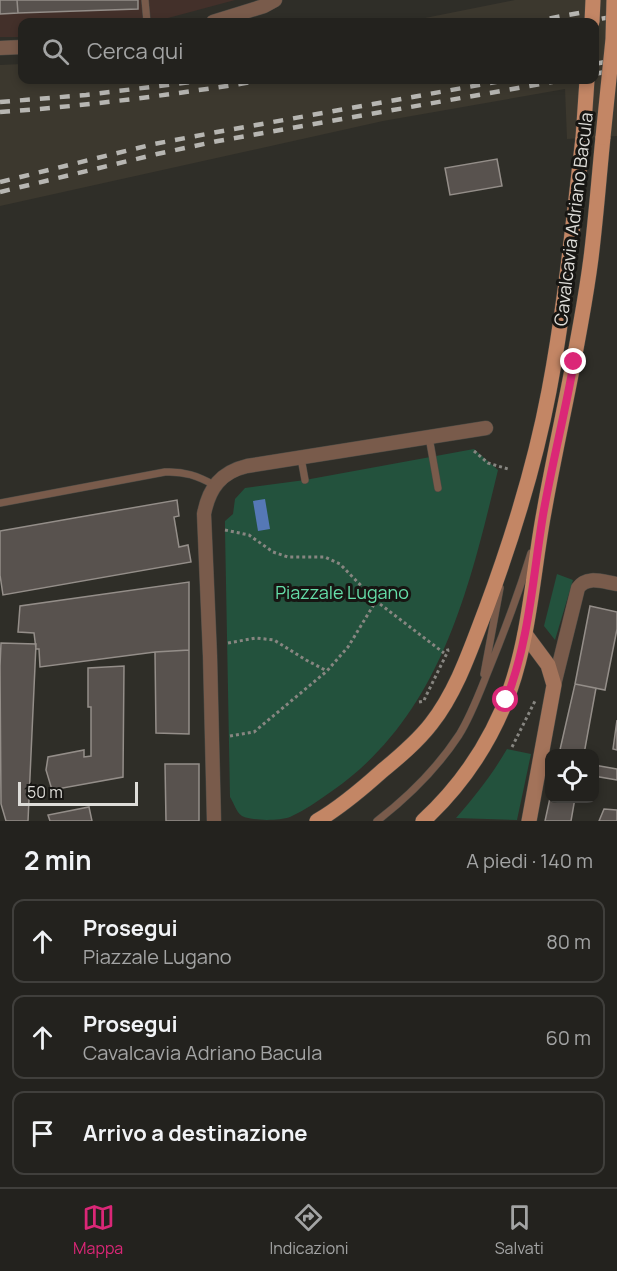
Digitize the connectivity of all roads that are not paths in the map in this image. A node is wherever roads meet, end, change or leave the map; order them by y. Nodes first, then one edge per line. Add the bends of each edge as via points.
1 (145, 0) edge
2 (275, 0) edge
3 (593, 0) edge
4 (615, 0) edge
5 (147, 18) edge
6 (226, 18) edge
7 (592, 18) edge
8 (18, 47) edge
9 (0, 48) edge
10 (587, 84) edge
11 (486, 428) dead end
12 (429, 437) junction
13 (301, 458) junction
14 (305, 480) dead end
15 (214, 485) junction
16 (438, 488) dead end
17 (521, 502) junction
18 (0, 503) edge
19 (544, 512) junction
20 (617, 584) edge
21 (567, 630) junction
22 (525, 634) junction
23 (543, 657) junction
24 (554, 685) junction
25 (481, 688) junction
26 (213, 814) edge
27 (222, 821) edge
28 (317, 821) edge
29 (377, 821) edge
30 (423, 821) edge
31 (529, 821) edge

1 - 5 lane
2 - 6 street
3 - 7 main road, bridge
4 - 19 main road, Cavalcavia Adriano Bacula, bridge via 589,271
8 - 9 street
10 - 17 main road, Cavalcavia Adriano Bacula, bridge via 556,351
11 - 12 street
12 - 13 street
12 - 16 lane
13 - 14 lane
13 - 15 street via 242,467
15 - 18 lane via 192,474 165,472
15 - 26 street via 204,514
17 - 25 lane
17 - 28 main road via 462,670 442,708 391,764
19 - 22 main road
19 - 25 lane via 513,608
20 - 21 street via 588,580 581,584
21 - 23 street via 559,645
21 - 24 street
22 - 23 street
22 - 30 main road via 510,690 484,745 464,776
23 - 24 street
24 - 31 street
25 - 29 lane via 465,725 448,750
26 - 27 street

